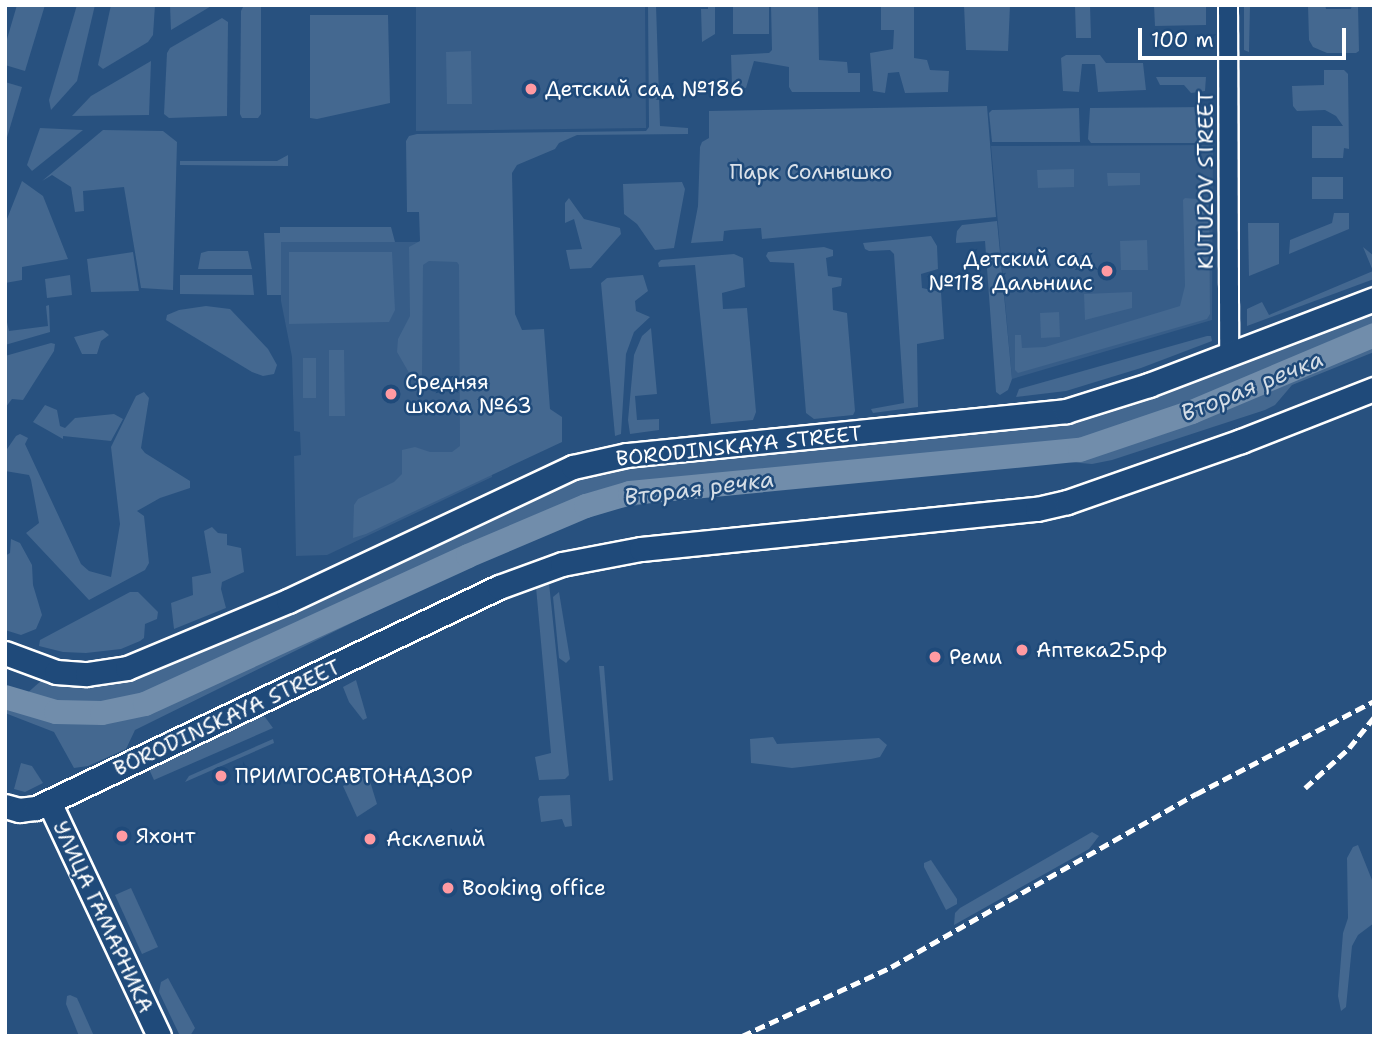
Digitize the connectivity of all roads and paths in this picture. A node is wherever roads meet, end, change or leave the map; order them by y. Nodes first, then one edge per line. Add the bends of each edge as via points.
1 (1228, 5) edge
2 (1374, 299) edge
3 (1229, 354) junction
4 (1374, 389) edge
5 (5, 653) edge
6 (49, 802) junction
7 (5, 806) edge
8 (159, 1036) edge

1 - 3 street, KUTUZOV STREET
2 - 3 main road, BORODINSKAYA STREET
3 - 5 main road, BORODINSKAYA STREET via 1066,411 627,455 573,467 288,600 127,668 88,674 55,672
4 - 6 main road, BORODINSKAYA STREET via 1241,441 1037,509 641,549 562,564 499,587
6 - 7 main road, УЛИЦА ГАМАРНИКА via 19,810
6 - 8 main road, УЛИЦА ГАМАРНИКА

